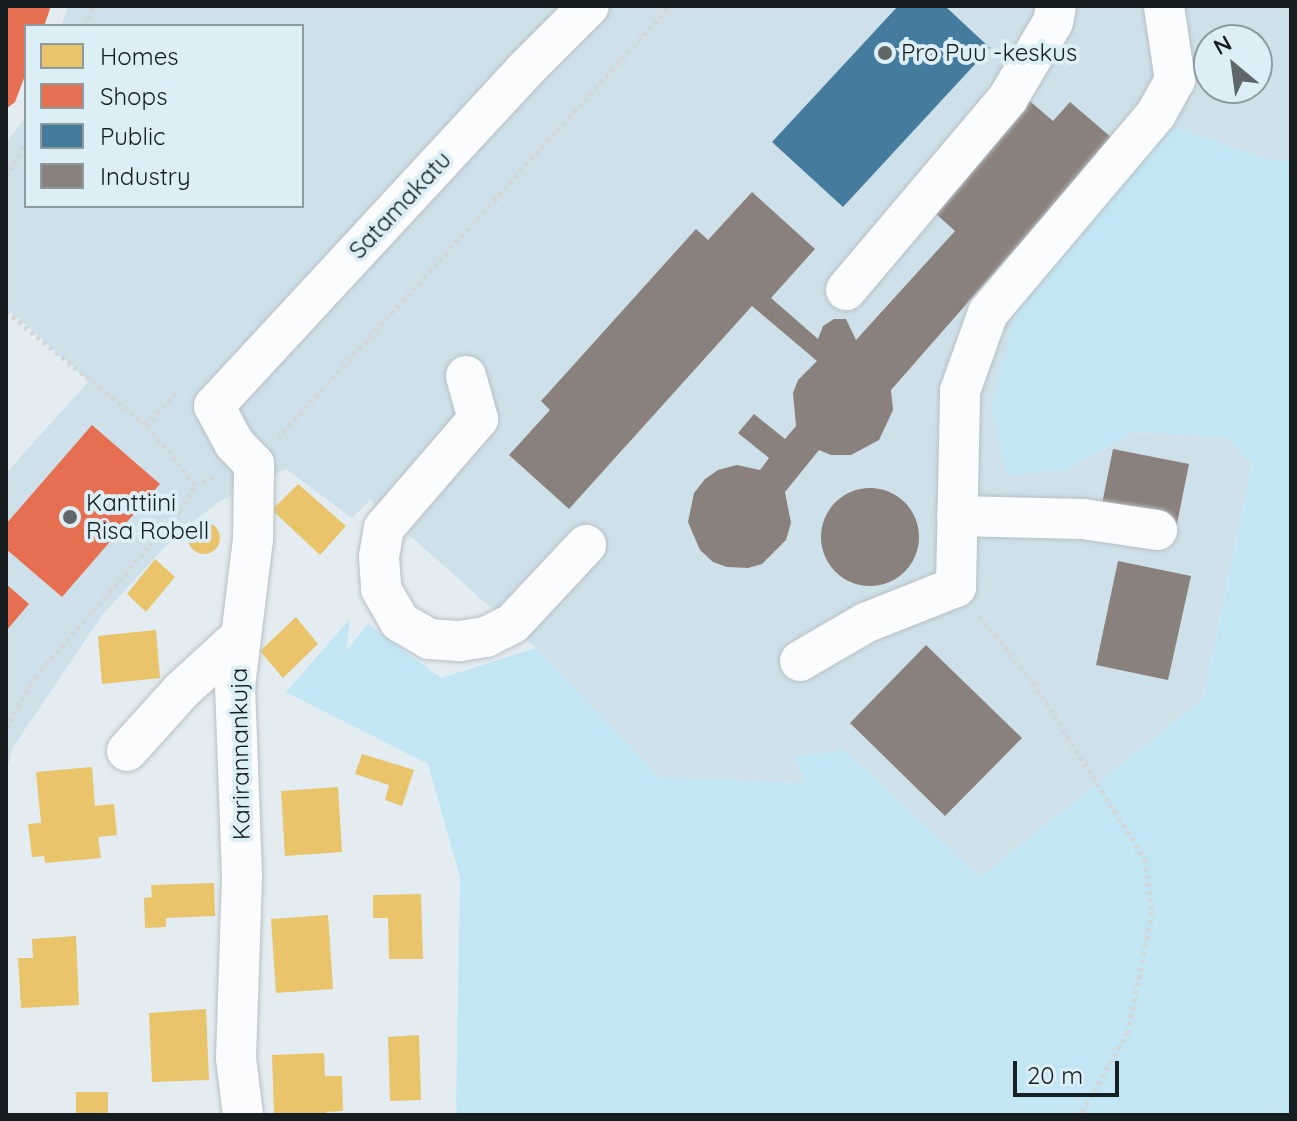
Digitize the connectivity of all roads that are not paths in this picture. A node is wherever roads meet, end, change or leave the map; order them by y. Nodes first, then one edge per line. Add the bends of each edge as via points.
1 (589, 6) edge
2 (1056, 6) edge
3 (1164, 6) edge
4 (846, 290) dead end
5 (466, 376) dead end
6 (254, 464) joint
7 (957, 516) junction
8 (1157, 530) dead end
9 (586, 545) dead end
10 (241, 636) junction
11 (800, 661) dead end
12 (127, 751) dead end
13 (243, 1115) edge

1 - 6 street, Satamakatu via 214,406 234,443
2 - 4 street via 1053,22 1008,98
3 - 7 street via 1175,80 1156,114 988,313 960,391
5 - 9 street via 478,419 384,528 381,589 400,622 429,639 486,637 513,623
6 - 10 street, Karirannankuja via 253,540
7 - 8 street via 1083,519
7 - 11 street via 956,587 865,623
10 - 12 street
10 - 13 street, Karirannankuja via 235,686 242,876 236,1058

